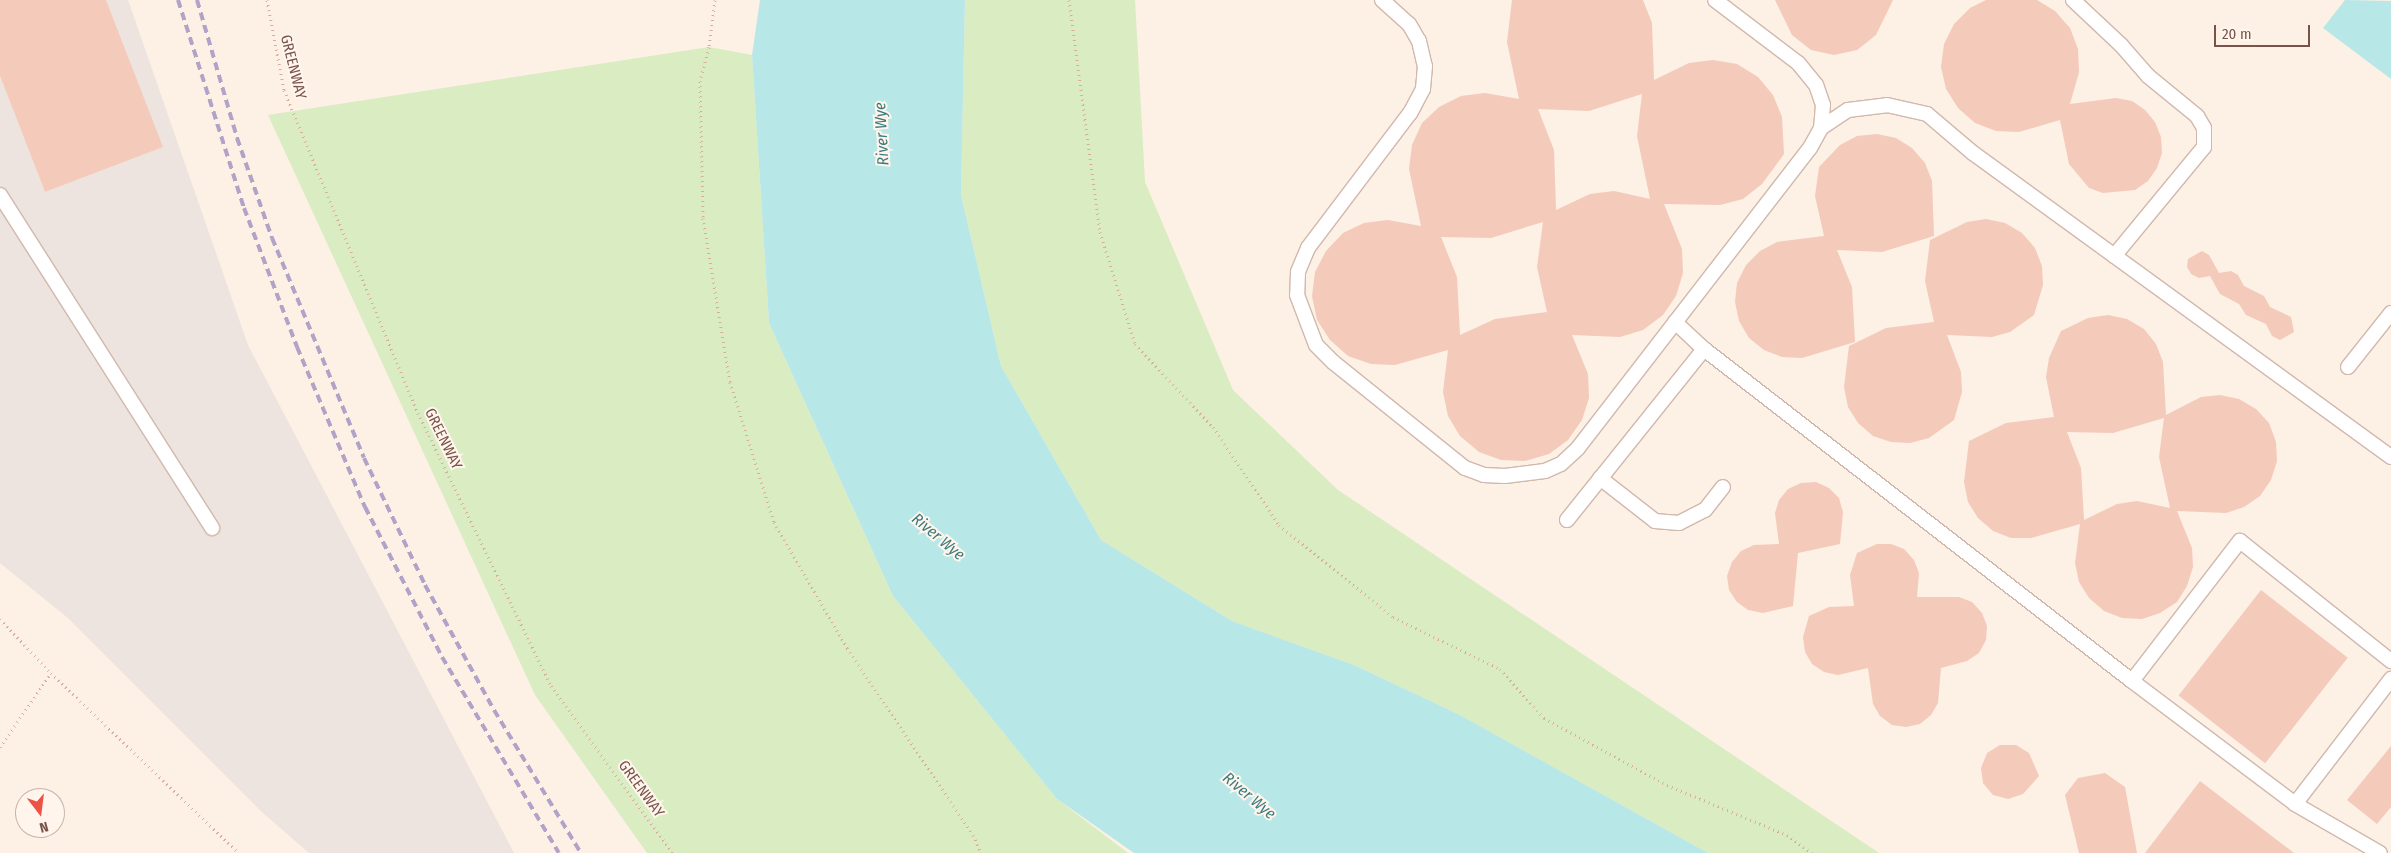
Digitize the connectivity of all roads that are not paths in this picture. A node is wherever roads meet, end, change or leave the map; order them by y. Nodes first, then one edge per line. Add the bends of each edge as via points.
1 (1382, 0) edge
2 (1715, 0) edge
3 (2073, 0) edge
4 (1820, 128) junction
5 (0, 194) edge
6 (2114, 256) junction
7 (2391, 313) edge
8 (1675, 322) junction
9 (1704, 349) junction
10 (2348, 367) dead end
11 (2391, 457) edge
12 (1600, 478) junction
13 (1723, 487) dead end
14 (1567, 520) dead end
15 (212, 528) dead end
16 (2391, 662) edge
17 (2391, 679) edge
18 (2132, 681) junction
19 (2295, 804) junction
20 (2380, 853) edge

1 - 8 lane via 1409,24 1419,41 1424,66 1423,89 1410,113 1308,248 1298,272 1298,295 1316,345 1466,468 1484,475 1505,476 1545,471 1561,464 1578,448
2 - 4 lane via 1798,63 1816,85 1823,105
3 - 6 lane via 2121,45 2148,76 2197,116 2204,128 2204,147
4 - 6 lane via 1848,110 1887,105 1927,114 1973,154
4 - 8 lane via 1810,148
5 - 15 lane
6 - 11 lane
7 - 10 lane
8 - 9 lane
9 - 12 lane
9 - 18 lane
12 - 13 lane via 1655,521 1679,523 1705,510
12 - 14 lane
16 - 18 lane via 2240,541
17 - 19 lane
18 - 19 lane
19 - 20 lane

